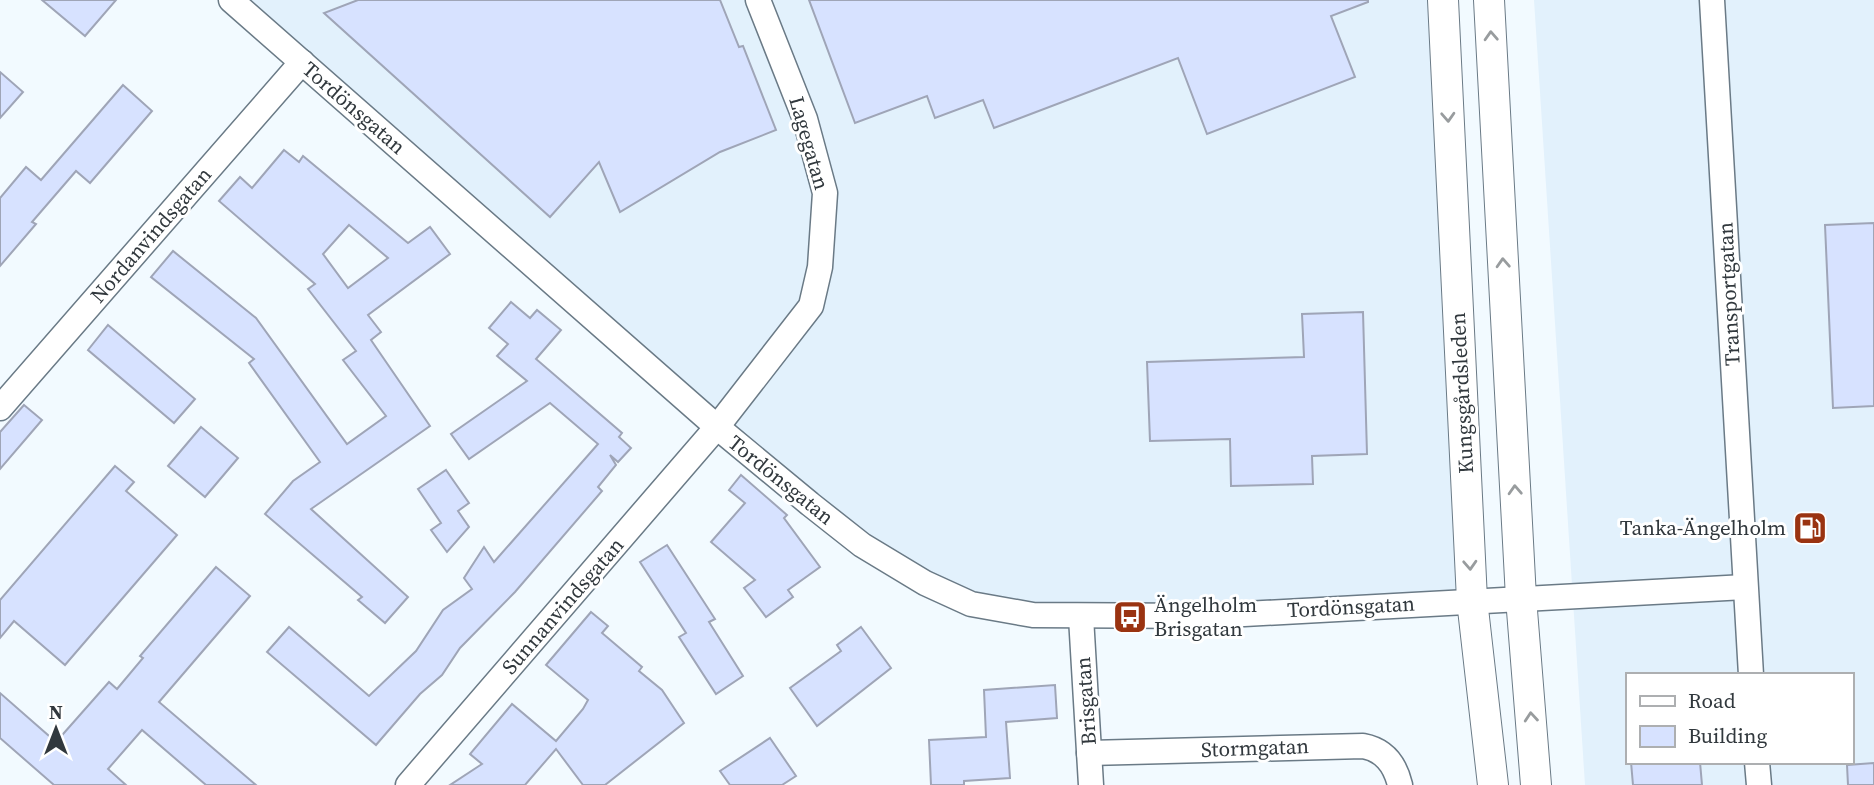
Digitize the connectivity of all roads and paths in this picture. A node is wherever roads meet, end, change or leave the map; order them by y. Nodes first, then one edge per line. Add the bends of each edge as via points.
1 (231, 0) edge
2 (758, 0) edge
3 (1443, 0) edge
4 (1489, 0) edge
5 (1712, 0) edge
6 (302, 62) junction
7 (0, 408) edge
8 (717, 427) junction
9 (1745, 587) junction
10 (1521, 598) junction
11 (1472, 600) junction
12 (1081, 617) junction
13 (1751, 673) edge
14 (1089, 753) junction
15 (1758, 764) edge
16 (408, 785) edge
17 (1091, 785) edge
18 (1400, 785) edge
19 (1493, 785) edge
20 (1536, 785) edge
21 (1759, 785) edge

1 - 6 street, Tordönsgatan
2 - 8 street, Lagegatan via 817,155 825,193 821,267 811,306
3 -> 11 main road, Kungsgårdsleden
10 -> 4 main road
5 - 9 street, Transportgatan
6 - 7 street, Nordanvindsgatan
6 - 8 street, Tordönsgatan
8 - 12 street, Tordönsgatan via 862,545 925,583 994,610
8 - 16 street, Sunnanvindsgatan
9 - 10 street
9 - 13 street, Transportgatan
10 - 11 street
20 -> 10 main road
11 - 12 street, Tordönsgatan via 1208,616
11 - 19 main road, Kungsgårdsleden
12 - 14 street, Brisgatan
14 - 17 street, Brisgatan
14 - 18 street, Stormgatan via 1363,746 1387,758
15 - 21 street

